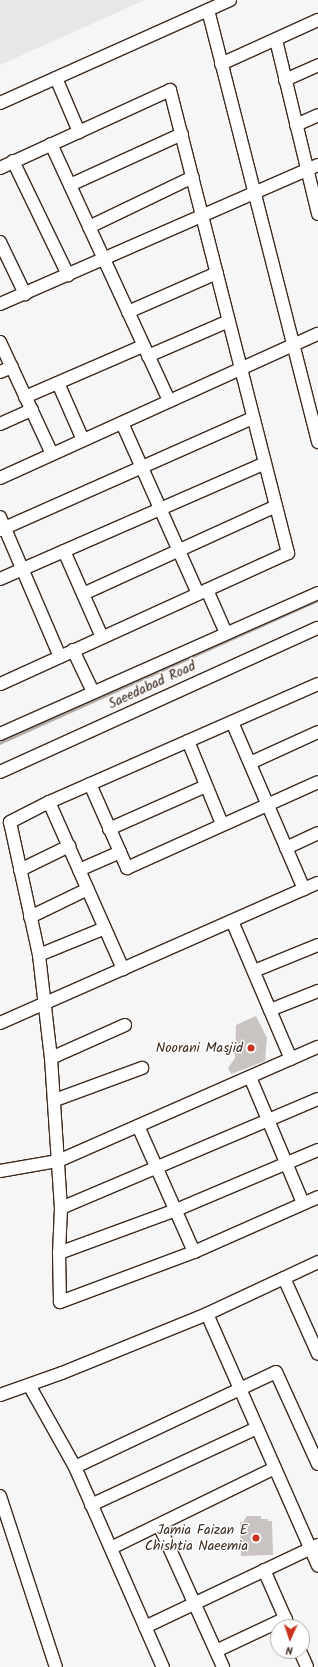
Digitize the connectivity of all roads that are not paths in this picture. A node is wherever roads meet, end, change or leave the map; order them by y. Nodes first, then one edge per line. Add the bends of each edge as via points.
1 (230, 0) edge
2 (208, 10) junction
3 (318, 20) edge
4 (276, 40) junction
5 (221, 64) junction
6 (318, 65) edge
7 (56, 78) junction
8 (286, 80) junction
9 (0, 103) edge
10 (318, 115) edge
11 (296, 125) junction
12 (79, 132) junction
13 (182, 134) junction
14 (52, 144) junction
15 (13, 162) junction
16 (0, 168) edge
17 (313, 168) edge
18 (193, 177) junction
19 (70, 185) junction
20 (254, 194) junction
21 (318, 214) edge
22 (202, 216) junction
23 (89, 227) junction
24 (0, 242) edge
25 (104, 259) junction
26 (217, 273) junction
27 (68, 275) junction
28 (25, 294) junction
29 (0, 304) edge
30 (128, 312) junction
31 (229, 321) junction
32 (318, 334) edge
33 (0, 342) edge
34 (293, 345) junction
35 (146, 351) junction
36 (12, 367) junction
37 (241, 368) junction
38 (0, 372) edge
39 (58, 383) junction
40 (25, 397) junction
41 (169, 401) junction
42 (32, 410) junction
43 (253, 418) junction
44 (122, 423) junction
45 (0, 424) edge
46 (83, 440) junction
47 (318, 442) edge
48 (52, 454) junction
49 (265, 463) junction
50 (142, 467) junction
51 (0, 478) edge
52 (276, 506) junction
53 (160, 509) junction
54 (2, 525) edge
55 (179, 550) junction
56 (64, 551) junction
57 (22, 569) junction
58 (0, 579) edge
59 (202, 592) junction
60 (318, 593) edge
61 (83, 594) junction
62 (318, 628) edge
63 (226, 633) junction
64 (102, 637) junction
65 (73, 650) junction
66 (60, 656) junction
67 (0, 684) edge
68 (318, 684) edge
69 (93, 692) junction
70 (232, 722) junction
71 (318, 732) edge
72 (0, 734) edge
73 (188, 741) junction
74 (250, 763) junction
75 (0, 772) edge
76 (318, 782) edge
77 (90, 784) junction
78 (206, 786) junction
79 (49, 802) junction
80 (267, 804) junction
81 (222, 824) junction
82 (109, 829) junction
83 (318, 833) edge
84 (69, 846) junction
85 (286, 848) junction
86 (120, 852) junction
87 (20, 870) junction
88 (80, 870) junction
89 (318, 883) edge
90 (88, 889) junction
91 (304, 889) junction
92 (30, 917) junction
93 (232, 921) junction
94 (105, 928) junction
95 (318, 945) edge
96 (39, 955) junction
97 (123, 969) junction
98 (254, 971) junction
99 (318, 991) edge
100 (45, 1004) junction
101 (270, 1010) junction
102 (0, 1023) edge
103 (125, 1025) dead end
104 (318, 1047) edge
105 (51, 1058) junction
106 (291, 1059) junction
107 (142, 1068) dead end
108 (250, 1077) junction
109 (318, 1099) edge
110 (55, 1100) junction
111 (268, 1120) junction
112 (138, 1126) junction
113 (318, 1150) edge
114 (58, 1161) junction
115 (286, 1164) junction
116 (157, 1168) junction
117 (0, 1171) edge
118 (318, 1197) edge
119 (303, 1203) junction
120 (61, 1208) junction
121 (176, 1210) junction
122 (194, 1252) junction
123 (59, 1253) junction
124 (318, 1262) edge
125 (284, 1278) junction
126 (207, 1314) junction
127 (318, 1353) edge
128 (29, 1385) junction
129 (240, 1390) junction
130 (0, 1395) edge
131 (257, 1428) junction
132 (318, 1464) edge
133 (75, 1467) junction
134 (275, 1468) junction
135 (0, 1496) edge
136 (92, 1505) junction
137 (159, 1524) junction
138 (314, 1547) edge
139 (110, 1548) junction
140 (318, 1566) edge
141 (264, 1570) junction
142 (194, 1603) junction
143 (286, 1619) edge
144 (145, 1627) junction
145 (270, 1630) edge
146 (216, 1651) junction
147 (56, 1667) edge
148 (163, 1667) edge
149 (223, 1667) edge

1 - 2 street
2 - 5 street
2 - 7 street
3 - 4 street
4 - 5 street
4 - 8 street
5 - 20 street
6 - 8 street
7 - 9 street
7 - 12 street
8 - 11 street
10 - 11 street
11 - 17 street
12 - 13 street via 170,90
12 - 14 street
13 - 18 street
13 - 19 street
14 - 15 street
14 - 19 street
15 - 16 street
15 - 27 street
17 - 20 street
17 - 21 street
18 - 22 street
18 - 23 street
19 - 23 street
20 - 22 street
20 - 34 street
22 - 25 street
22 - 26 street
23 - 25 street
24 - 28 street
25 - 27 street
25 - 30 street
26 - 30 street
26 - 31 street
27 - 28 street
28 - 29 street
30 - 35 street
31 - 35 street
31 - 37 street
32 - 34 street
33 - 36 street
34 - 37 street
34 - 47 street
35 - 39 street
35 - 41 street
36 - 38 street
36 - 40 street
37 - 41 street
37 - 43 street
39 - 40 street
39 - 46 street
40 - 42 street
41 - 44 street
42 - 45 street
42 - 48 street
43 - 49 street
43 - 50 street
44 - 46 street
44 - 50 street
46 - 48 street
48 - 51 street
49 - 52 street
49 - 53 street
50 - 53 street
50 - 54 street
52 - 55 street
52 - 59 street via 288,553
53 - 55 street
53 - 56 street
54 - 57 street
55 - 59 street
55 - 61 street
56 - 57 street
56 - 61 street
57 - 58 street
57 - 66 street
59 - 63 street
59 - 64 street
60 - 63 street, Saeedabad Road
61 - 64 street
62 - 75 street, Saeedabad Road
63 - 69 street, Saeedabad Road
64 - 65 street
65 - 66 street
65 - 69 street
66 - 67 street
68 - 70 street
69 - 72 street, Saeedabad Road
70 - 73 street
70 - 74 street
71 - 74 street
73 - 77 street
73 - 78 street
74 - 80 street
76 - 80 street
77 - 79 street
77 - 82 street
78 - 81 street
78 - 82 street
79 - 84 street
79 - 87 street via 10,822
80 - 81 street
80 - 85 street
81 - 86 street via 126,868
82 - 86 street
83 - 85 street
84 - 87 street
84 - 88 street
85 - 91 street
86 - 88 street
87 - 92 street
88 - 90 street
89 - 91 street
90 - 92 street
90 - 94 street
91 - 93 street
92 - 96 street
93 - 97 street
93 - 98 street
94 - 96 street
94 - 97 street
95 - 98 street
96 - 100 street
97 - 100 street
98 - 101 street
99 - 101 street
100 - 102 street
100 - 105 street
101 - 106 street
103 - 105 street
104 - 106 street
105 - 110 street
106 - 108 street
107 - 110 street
108 - 111 street
108 - 112 street
109 - 111 street
110 - 114 street
111 - 115 street
111 - 116 street
112 - 114 street
112 - 116 street
113 - 115 street
114 - 117 street
114 - 120 street
115 - 119 street
115 - 121 street
116 - 120 street
116 - 121 street
118 - 119 street
119 - 122 street
120 - 123 street
121 - 122 street
121 - 123 street
122 - 123 street via 60,1302
124 - 125 street
125 - 126 street
125 - 127 street
126 - 128 street
126 - 129 street
128 - 130 street
128 - 133 street
129 - 131 street
129 - 132 street via 276,1372
129 - 133 street
131 - 134 street
131 - 136 street
133 - 136 street
134 - 137 street
134 - 138 street
135 - 147 street
136 - 139 street
137 - 139 street
137 - 142 street
138 - 140 street
138 - 141 street
139 - 144 street
141 - 142 street
141 - 143 street
142 - 144 street
142 - 146 street
144 - 148 street
145 - 146 street
146 - 149 street

